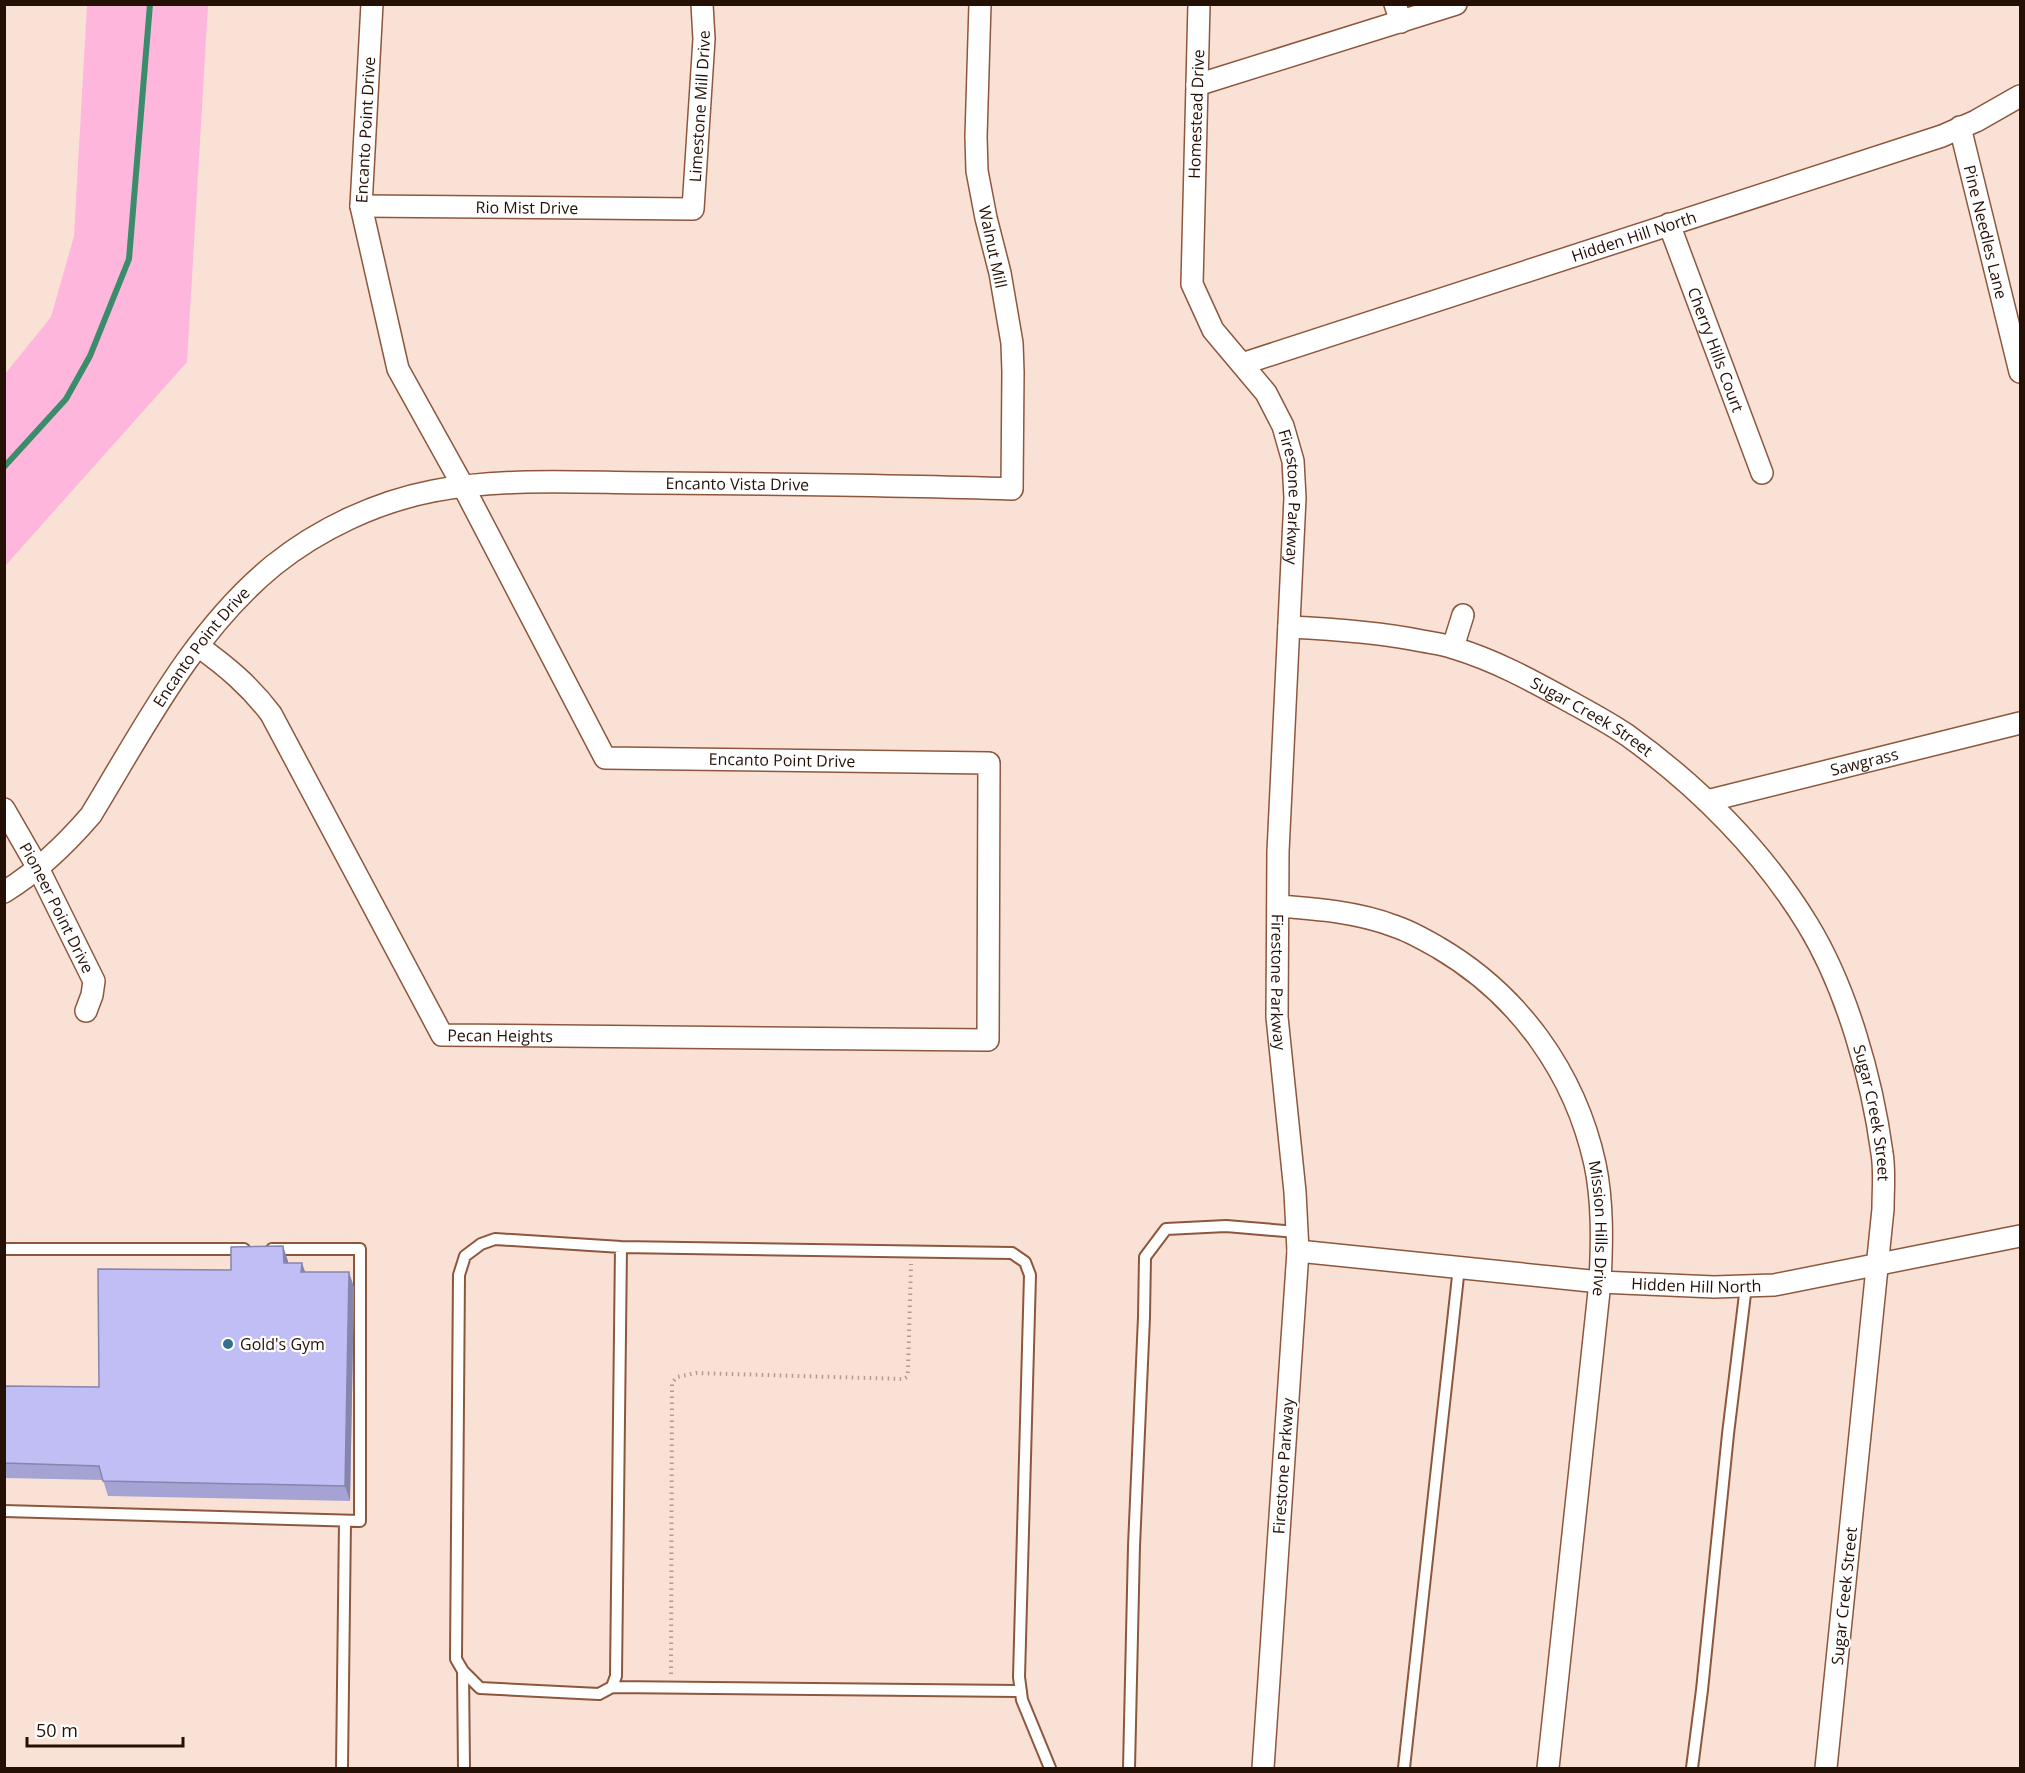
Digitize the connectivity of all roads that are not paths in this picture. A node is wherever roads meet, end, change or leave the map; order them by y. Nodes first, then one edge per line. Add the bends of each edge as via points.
1 (372, 4) edge
2 (702, 4) edge
3 (980, 4) edge
4 (1199, 4) edge
5 (1456, 4) edge
6 (1398, 13) edge
7 (1197, 85) junction
8 (2020, 96) edge
9 (1960, 127) junction
10 (361, 206) junction
11 (693, 209) joint
12 (1194, 223) joint
13 (1669, 224) junction
14 (1242, 364) junction
15 (2020, 372) edge
16 (1762, 473) dead end
17 (463, 486) junction
18 (1012, 489) joint
19 (1463, 615) dead end
20 (1289, 627) junction
21 (198, 646) junction
22 (1453, 647) junction
23 (2020, 723) edge
24 (1707, 801) junction
25 (4, 809) edge
26 (38, 868) junction
27 (4, 892) edge
28 (1278, 906) junction
29 (86, 1011) dead end
30 (987, 1040) joint
31 (2020, 1236) edge
32 (1297, 1241) junction
33 (621, 1247) junction
34 (4, 1249) edge
35 (1879, 1265) junction
36 (1459, 1267) junction
37 (1600, 1282) junction
38 (1746, 1286) junction
39 (4, 1511) edge
40 (345, 1521) junction
41 (463, 1671) junction
42 (612, 1687) junction
43 (1021, 1691) junction
44 (342, 1768) edge
45 (464, 1768) edge
46 (1050, 1768) edge
47 (1129, 1768) edge
48 (1263, 1768) edge
49 (1404, 1768) edge
50 (1548, 1768) edge
51 (1692, 1768) edge
52 (1826, 1768) edge

1 - 10 street, Encanto Point Drive
2 - 11 street, Limestone Mill Drive via 704,39
3 - 18 street, Walnut Mill via 977,171 1012,343
4 - 7 street, Homestead Drive
5 - 6 street
6 - 7 street
7 - 12 street, Homestead Drive
8 - 9 street, Hidden Hill North
9 - 13 street, Hidden Hill North
9 - 15 street, Pine Needles Lane
10 - 11 street, Rio Mist Drive
10 - 17 street, Encanto Point Drive via 398,369
12 - 14 street, Firestone Parkway via 1192,284 1213,330
13 - 14 street, Hidden Hill North
13 - 16 street, Cherry Hills Court
14 - 20 street, Firestone Parkway via 1266,393 1283,426 1293,461
17 - 18 street, Encanto Vista Drive via 527,482
17 - 21 street, Encanto Point Drive via 430,492 349,518 299,547 252,586
17 - 30 street, Encanto Point Drive via 605,758 989,763
19 - 22 street
20 - 22 street, Sugar Creek Street via 1380,634
20 - 28 street, Firestone Parkway
21 - 26 street, Encanto Point Drive via 91,815
21 - 30 street, Pecan Heights via 228,667 271,714 442,1035
22 - 24 street, Sugar Creek Street via 1522,676 1626,734
23 - 24 street, Sawgrass
24 - 35 street, Sugar Creek Street via 1767,867 1808,924 1842,996 1860,1052 1883,1155
25 - 26 street, Pioneer Point Drive
26 - 27 street, Encanto Point Drive
26 - 29 street, Pioneer Point Drive via 94,981
28 - 32 street, Firestone Parkway via 1276,1017
28 - 37 street, Mission Hills Drive via 1368,918 1422,938 1476,972 1523,1018 1561,1072 1587,1133 1600,1199
31 - 35 street, Hidden Hill North
32 - 36 street, Hidden Hill North
32 - 47 lane via 1226,1226 1166,1229 1145,1257
32 - 48 street, Firestone Parkway
33 - 41 lane via 495,1239 465,1256 459,1275 456,1659
33 - 42 lane via 616,1676
33 - 43 lane via 1012,1253 1025,1262 1030,1275
34 - 40 lane via 360,1250 360,1521
35 - 38 street, Hidden Hill North via 1774,1286
35 - 52 street, Sugar Creek Street
36 - 37 street, Hidden Hill North
36 - 49 lane
37 - 38 street, Hidden Hill North
37 - 50 street, Mission Hills Drive
38 - 51 lane
39 - 40 lane
40 - 44 lane
41 - 42 lane via 480,1688 599,1694
41 - 45 lane
42 - 43 lane
43 - 46 lane

